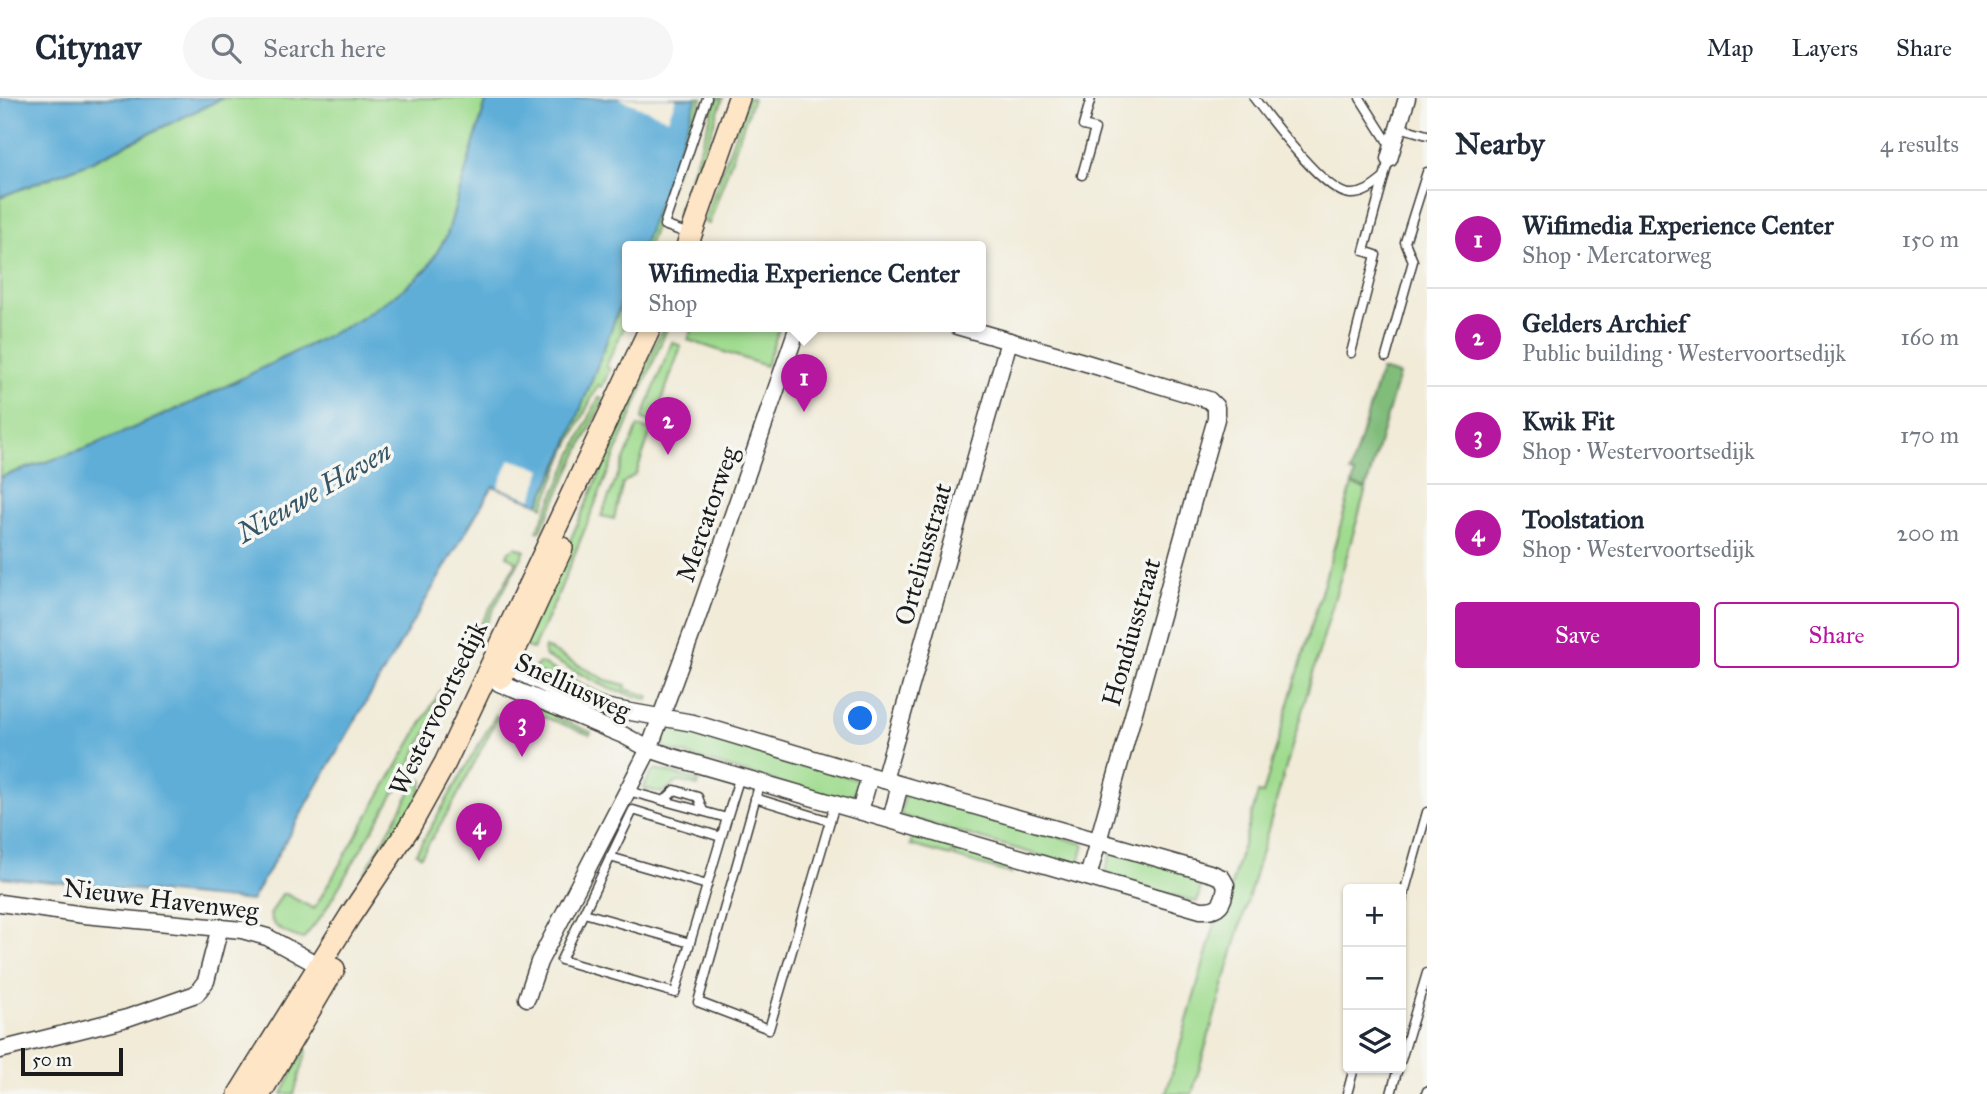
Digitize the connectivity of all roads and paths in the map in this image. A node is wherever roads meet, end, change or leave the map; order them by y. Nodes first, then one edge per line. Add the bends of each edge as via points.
1 (707, 98) edge
2 (739, 98) edge
3 (1091, 98) edge
4 (1254, 98) edge
5 (1360, 98) edge
6 (1408, 98) edge
7 (1399, 127) junction
8 (1427, 135) edge
9 (1391, 154) junction
10 (1427, 172) edge
11 (1082, 175) dead end
12 (1384, 178) junction
13 (690, 240) edge
14 (651, 332) edge
15 (796, 332) edge
16 (978, 332) edge
17 (1009, 341) junction
18 (1351, 353) dead end
19 (1386, 356) dead end
20 (499, 672) junction
21 (661, 717) junction
22 (649, 749) junction
23 (740, 776) junction
24 (877, 778) junction
25 (900, 785) junction
26 (757, 790) junction
27 (628, 791) junction
28 (664, 801) junction
29 (835, 804) junction
30 (703, 811) junction
31 (860, 811) junction
32 (1427, 812) edge
33 (727, 818) junction
34 (891, 819) junction
35 (830, 821) junction
36 (721, 837) junction
37 (1097, 840) junction
38 (610, 858) junction
39 (1088, 877) junction
40 (707, 885) junction
41 (1406, 886) edge
42 (0, 903) edge
43 (584, 914) junction
44 (220, 927) junction
45 (690, 943) junction
46 (321, 966) junction
47 (1427, 973) edge
48 (527, 998) dead end
49 (1406, 1043) edge
50 (0, 1050) edge
51 (1353, 1073) edge
52 (1397, 1073) edge
53 (239, 1094) edge
54 (260, 1094) edge
55 (1347, 1094) edge
56 (1391, 1094) edge

1 - 13 lane via 664,225
2 - 13 main road
3 - 11 lane via 1083,126 1095,129
4 - 12 lane via 1296,151 1336,191 1368,191
5 - 9 lane
6 - 7 street
7 - 8 lane
7 - 9 street
9 - 12 lane
10 - 19 lane via 1405,242 1413,261
12 - 18 lane via 1364,251 1376,255
14 - 20 main road, Westervoortsedijk
15 - 21 street, Mercatorweg
16 - 17 street
17 - 24 street, Orteliusstraat
17 - 37 street, Hondiusstraat via 1209,400 1216,407
20 - 21 street, Snelliusweg via 597,706
20 - 22 street, Snelliusweg
20 - 46 main road, Westervoortsedijk via 409,828
21 - 22 street, Snelliusweg
21 - 24 street, Snelliusweg
22 - 23 street, Snelliusweg
22 - 27 street, Snelliusweg
23 - 26 street, Snelliusweg
23 - 33 lane
24 - 25 street, Snelliusweg
24 - 31 street
25 - 34 street
25 - 37 street, Snelliusweg
26 - 29 street, Snelliusweg
26 - 35 lane
26 - 35 lane via 698,1002 769,1029
27 - 28 lane
27 - 48 street, Snelliusweg via 539,962
28 - 30 lane
28 - 30 lane via 675,790 698,797
29 - 31 street, Snelliusweg
29 - 35 lane
30 - 33 lane
31 - 34 street, Snelliusweg
32 - 41 lane
33 - 36 lane
34 - 39 street, Snelliusweg
36 - 38 lane via 633,810
36 - 40 lane
37 - 39 street
37 - 39 street, Snelliusweg via 1213,874 1222,878 1225,895 1212,911 1201,910
38 - 40 lane
38 - 43 lane
40 - 45 lane
42 - 44 street, Nieuwe Havenweg
43 - 45 lane
43 - 45 lane via 561,960 675,993
44 - 46 street, Nieuwe Havenweg via 253,932
44 - 50 street via 206,981 195,993 127,1018
46 - 53 main road, Westervoortsedijk
46 - 54 main road, Westervoortsedijk
47 - 49 lane
51 - 55 lane
52 - 56 lane

